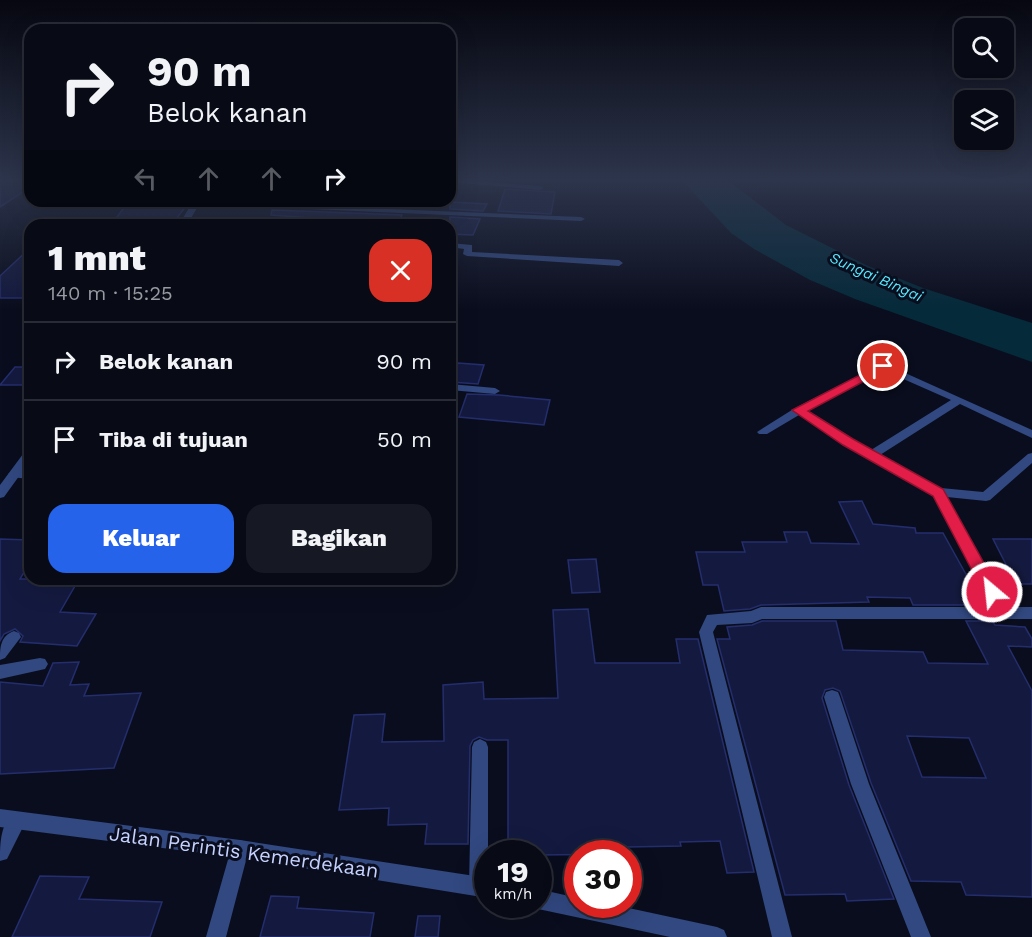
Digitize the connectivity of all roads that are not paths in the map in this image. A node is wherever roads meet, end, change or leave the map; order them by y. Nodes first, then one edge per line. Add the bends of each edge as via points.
1 (456, 246) edge
2 (618, 262) dead end
3 (456, 388) edge
4 (495, 391) dead end
5 (960, 400) junction
6 (799, 410) junction
7 (763, 432) dead end
8 (1032, 434) edge
9 (871, 455) junction
10 (1032, 457) edge
11 (24, 461) edge
12 (14, 474) junction
13 (24, 475) edge
14 (938, 492) junction
15 (0, 495) edge
16 (1032, 612) edge
17 (1002, 613) junction
18 (14, 637) dead end
19 (0, 654) edge
20 (40, 664) dead end
21 (0, 672) edge
22 (832, 697) dead end
23 (480, 747) dead end
24 (9, 819) edge
25 (482, 840) edge
26 (240, 849) junction
27 (0, 852) edge
28 (474, 886) edge
29 (552, 902) edge
30 (216, 937) edge
31 (717, 937) edge
32 (782, 937) edge
33 (921, 937) edge

1 - 2 street via 469,247 467,254
3 - 4 street
5 - 6 street via 883,366
5 - 8 street
5 - 9 street
6 - 7 street
6 - 9 street
9 - 14 street
10 - 14 street via 986,497
11 - 12 street
12 - 13 street
12 - 15 street
14 - 17 street
16 - 17 street
17 - 32 street via 761,613 712,619 705,632
18 - 19 street
20 - 21 street
22 - 33 street via 860,784
23 - 25 street
24 - 26 street, Jalan Perintis Kemerdekaan
24 - 27 street
26 - 28 street, Jalan Perintis Kemerdekaan
26 - 30 street
29 - 31 street

